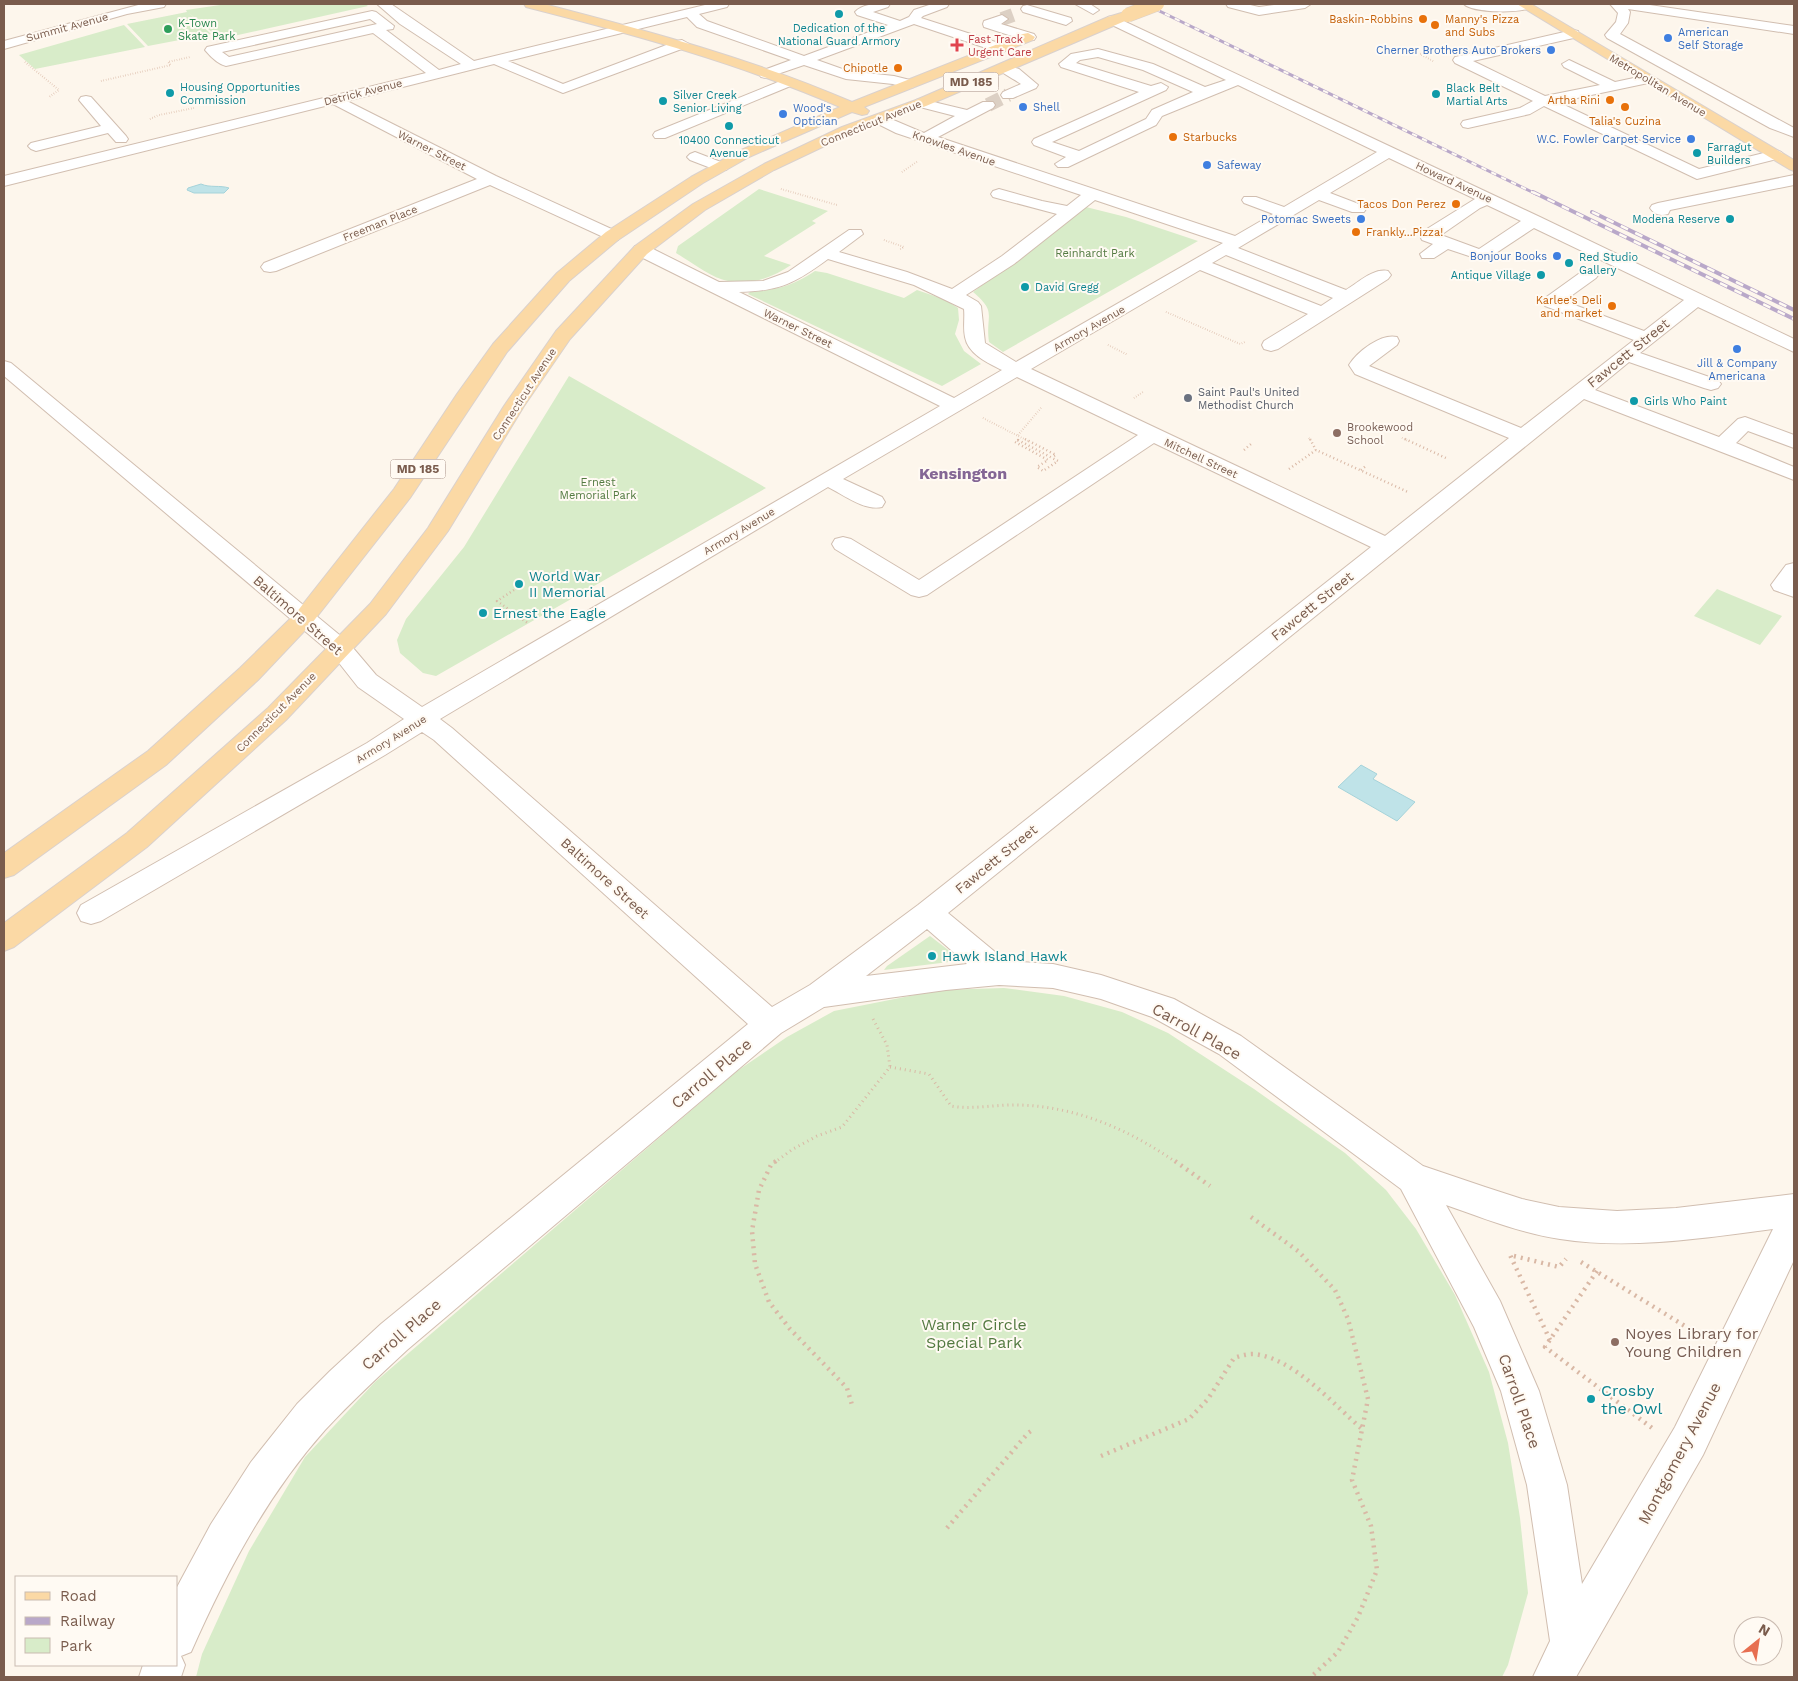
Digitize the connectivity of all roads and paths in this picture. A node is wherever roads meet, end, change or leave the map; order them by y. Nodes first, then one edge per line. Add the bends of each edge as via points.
1 (160, 4) edge
2 (383, 4) edge
3 (530, 4) edge
4 (723, 4) edge
5 (884, 4) edge
6 (943, 4) edge
7 (1041, 4) edge
8 (1081, 4) edge
9 (1157, 4) edge
10 (1232, 4) edge
11 (1264, 4) edge
12 (1305, 4) edge
13 (1470, 4) edge
14 (1618, 4) edge
15 (1527, 5) edge
16 (663, 6) dead end
17 (1245, 7) junction
18 (1027, 9) junction
19 (691, 10) edge
20 (1113, 11) edge
21 (914, 20) junction
22 (1623, 20) junction
23 (1066, 21) junction
24 (1639, 22) dead end
25 (900, 25) junction
26 (624, 28) junction
27 (1794, 30) edge
28 (420, 31) junction
29 (381, 33) junction
30 (1574, 34) junction
31 (1029, 37) junction
32 (682, 44) junction
33 (4, 45) edge
34 (1055, 45) junction
35 (1000, 48) junction
36 (704, 52) junction
37 (192, 56) dead end
38 (1076, 57) junction
39 (685, 58) dead end
40 (23, 60) dead end
41 (495, 60) junction
42 (805, 60) junction
43 (1569, 64) dead end
44 (471, 65) junction
45 (1004, 68) junction
46 (436, 74) junction
47 (766, 74) junction
48 (1648, 79) junction
49 (1176, 80) junction
50 (1238, 80) junction
51 (96, 82) dead end
52 (788, 82) junction
53 (909, 84) junction
54 (1613, 86) junction
55 (1152, 91) junction
56 (1204, 92) junction
57 (1008, 94) tunnel mouth
58 (49, 97) dead end
59 (86, 100) dead end
60 (335, 100) junction
61 (1545, 100) junction
62 (921, 103) junction
63 (988, 105) tunnel mouth
64 (852, 106) junction
65 (194, 108) dead end
66 (100, 115) junction
67 (967, 115) junction
68 (880, 119) junction
69 (1468, 124) dead end
70 (111, 128) junction
71 (1794, 132) edge
72 (660, 135) dead end
73 (925, 138) junction
74 (36, 146) dead end
75 (130, 149) junction
76 (1388, 152) junction
77 (1776, 155) junction
78 (1079, 156) junction
79 (695, 157) dead end
80 (500, 165) dead end
81 (1794, 166) edge
82 (721, 167) junction
83 (485, 176) junction
84 (1039, 176) junction
85 (1794, 180) edge
86 (4, 181) edge
87 (780, 189) dead end
88 (999, 194) dead end
89 (1092, 194) junction
90 (1318, 194) junction
91 (1489, 199) junction
92 (1250, 200) dead end
93 (837, 205) dead end
94 (1358, 209) dead end
95 (1070, 211) junction
96 (1662, 211) dead end
97 (1286, 213) junction
98 (1534, 220) junction
99 (855, 234) dead end
100 (612, 236) junction
101 (1446, 243) junction
102 (1231, 246) junction
103 (641, 250) junction
104 (826, 253) junction
105 (1428, 254) dead end
106 (1481, 255) junction
107 (1614, 259) junction
108 (1498, 262) dead end
109 (1199, 264) junction
110 (270, 267) dead end
111 (1382, 275) dead end
112 (716, 287) junction
113 (954, 295) junction
114 (1347, 297) junction
115 (1696, 299) junction
116 (1160, 310) dead end
117 (1322, 313) junction
118 (1646, 338) junction
119 (1390, 341) dead end
120 (1253, 345) dead end
121 (1272, 345) dead end
122 (1110, 346) dead end
123 (1794, 346) edge
124 (1626, 354) junction
125 (1128, 355) dead end
126 (4, 367) edge
127 (1016, 370) junction
128 (1711, 384) dead end
129 (1580, 391) junction
130 (954, 405) junction
131 (1043, 406) dead end
132 (983, 418) dead end
133 (1018, 435) junction
134 (1152, 435) junction
135 (1523, 436) junction
136 (1309, 438) dead end
137 (1402, 438) dead end
138 (1794, 442) edge
139 (1722, 445) junction
140 (1316, 450) junction
141 (1052, 457) junction
142 (1448, 459) dead end
143 (1367, 465) dead end
144 (1361, 470) junction
145 (1284, 472) dead end
146 (1794, 474) edge
147 (828, 479) junction
148 (1408, 492) dead end
149 (874, 502) dead end
150 (843, 544) dead end
151 (1387, 546) junction
152 (1794, 570) edge
153 (514, 590) dead end
154 (1794, 590) edge
155 (304, 618) junction
156 (529, 624) dead end
157 (340, 648) junction
158 (421, 720) junction
159 (4, 866) edge
160 (91, 912) dead end
161 (928, 913) junction
162 (4, 939) edge
163 (999, 973) junction
164 (832, 993) junction
165 (770, 1024) junction
166 (890, 1067) junction
167 (1413, 1178) junction
168 (1210, 1186) dead end
169 (1794, 1210) edge
170 (1251, 1216) dead end
171 (1794, 1223) edge
172 (1568, 1255) dead end
173 (1576, 1259) dead end
174 (1597, 1271) junction
175 (1693, 1332) dead end
176 (1550, 1340) junction
177 (852, 1404) dead end
178 (1034, 1429) dead end
179 (1363, 1430) junction
180 (1683, 1452) junction
181 (1101, 1456) dead end
182 (947, 1528) dead end
183 (178, 1632) edge
184 (1572, 1643) junction
185 (1311, 1677) edge
186 (1554, 1677) edge

1 - 33 street, Summit Avenue
2 - 28 street
3 - 26 main road, Knowles Avenue
4 - 19 street, Detrick Avenue
5 - 25 street via 861,12
6 - 21 street via 918,13
7 - 18 street
8 - 20 street, Howard Avenue
9 - 20 main road, Connecticut Avenue / MD 185, bridge
10 - 17 street
11 - 17 street
12 - 17 street via 1259,11
13 - 15 street via 1479,8
14 - 22 street via 1624,12
14 - 27 street via 1734,15
15 - 30 main road, Metropolitan Avenue
16 - 19 street
18 - 23 street
18 - 31 street via 989,24
19 - 26 street, Detrick Avenue
19 - 42 street via 702,24
20 - 23 main road, Connecticut Avenue / MD 185
20 - 34 main road, Connecticut Avenue / MD 185
20 - 34 main road via 1095,15
20 - 50 street, Howard Avenue
21 - 25 street
21 - 35 street
22 - 24 street
22 - 71 street via 1612,35 1775,125
23 - 31 main road, Connecticut Avenue / MD 185
25 - 42 street
26 - 32 main road, Knowles Avenue
26 - 41 street, Detrick Avenue
28 - 29 street via 403,35
28 - 44 street
29 - 29 street via 226,62 212,50 372,15 388,26
29 - 46 street
30 - 48 main road, Metropolitan Avenue
30 - 61 street via 1460,60
31 - 35 main road, Connecticut Avenue / MD 185
32 - 36 main road, Knowles Avenue
32 - 41 street via 563,89
34 - 38 street
34 - 45 main road, Connecticut Avenue / MD 185
35 - 53 main road, Connecticut Avenue / MD 185
36 - 39 street
36 - 47 main road, Knowles Avenue
37 - 51 path via 168,62 170,65
38 - 49 street via 1098,52 1148,67
38 - 55 street via 1066,64
40 - 58 path via 58,90
41 - 44 street, Detrick Avenue
42 - 47 street
42 - 53 street via 846,75
43 - 54 street
44 - 46 street, Detrick Avenue
45 - 57 street via 1031,84
45 - 62 main road, Connecticut Avenue / MD 185
46 - 60 street, Detrick Avenue
47 - 52 main road, Knowles Avenue
48 - 54 street
48 - 77 main road, Metropolitan Avenue
49 - 55 street
49 - 56 street
50 - 56 street
50 - 76 street, Howard Avenue
52 - 64 main road, Knowles Avenue
52 - 72 street
53 - 64 main road, Connecticut Avenue / MD 185
54 - 61 street
55 - 78 street via 1039,142
56 - 78 street via 1158,113 1151,122
59 - 66 street
60 - 75 street, Detrick Avenue
60 - 83 street, Warner Street
61 - 69 street via 1525,111
61 - 77 street via 1698,174
62 - 67 street
62 - 68 main road, Connecticut Avenue / MD 185
63 - 67 street
64 - 68 main road, Knowles Avenue
64 - 82 main road, Connecticut Avenue / MD 185
65 - 66 path via 159,115 126,127 120,127 107,113
66 - 70 street
67 - 73 street
68 - 73 street, Knowles Avenue
68 - 103 main road, Connecticut Avenue / MD 185 via 847,130 727,190
70 - 74 street
70 - 75 street
73 - 84 street, Knowles Avenue
75 - 86 street, Detrick Avenue
76 - 90 street, Armory Avenue
76 - 91 street, Howard Avenue
77 - 81 main road, Metropolitan Avenue
78 - 84 street
79 - 82 street
80 - 83 street, Freeman Place
82 - 100 main road, Connecticut Avenue / MD 185
83 - 100 street, Warner Street
83 - 110 street, Freeman Place
84 - 89 street, Knowles Avenue
85 - 96 street via 1658,208
87 - 93 path
88 - 95 street
89 - 95 street
89 - 102 street, Knowles Avenue
90 - 94 street
90 - 97 street, Armory Avenue
91 - 98 street, Howard Avenue
91 - 101 street via 1474,205 1428,236
92 - 97 street
95 - 113 street via 1008,260
97 - 102 street, Armory Avenue
98 - 106 street
98 - 107 street, Howard Avenue
99 - 104 street
100 - 155 main road, Connecticut Avenue / MD 185 via 563,277 500,348 402,493
101 - 105 street
101 - 106 street
102 - 109 street, Armory Avenue
102 - 114 street, Knowles Avenue
103 - 112 street, Warner Street
103 - 157 main road, Connecticut Avenue / MD 185 via 563,335 514,406 437,531 378,609
104 - 112 street via 794,276 764,286
104 - 113 street
106 - 108 street
107 - 115 street, Howard Avenue
107 - 118 street via 1551,302
109 - 117 street
109 - 127 street, Armory Avenue
111 - 114 street
112 - 130 street, Warner Street
113 - 127 street, Mitchell Street via 972,306 977,345
114 - 117 street
115 - 118 street, Fawcett Street
115 - 123 street, Howard Avenue
116 - 120 path via 1240,344 1244,341
117 - 121 street
118 - 124 street, Fawcett Street
119 - 135 street via 1361,361 1358,365 1362,370
122 - 125 path
124 - 128 street
124 - 129 street, Fawcett Street
126 - 155 street, Baltimore Street
127 - 130 street, Armory Avenue
127 - 134 street, Mitchell Street
129 - 135 street, Fawcett Street
129 - 139 street
130 - 147 street, Armory Avenue
131 - 133 path
132 - 133 path
133 - 141 path via 1056,455
134 - 150 street via 919,590
134 - 151 street, Mitchell Street
135 - 151 street, Fawcett Street
136 - 140 path
137 - 142 path
138 - 139 street via 1745,423
139 - 146 street
140 - 144 path
140 - 145 path
141 - 141 path via 1058,461 1043,471 1037,467 1048,460 1014,443 1018,440
143 - 144 path
144 - 148 path
147 - 149 street
147 - 158 street, Armory Avenue
151 - 161 street, Fawcett Street
152 - 154 street via 1782,585
153 - 156 path via 497,601
155 - 157 street, Baltimore Street
155 - 159 main road, Connecticut Avenue / MD 185 via 249,674 157,758 102,800
157 - 158 street, Baltimore Street via 367,680
157 - 162 main road, Connecticut Avenue / MD 185 via 277,714 137,840
158 - 160 street, Armory Avenue via 376,750
158 - 165 street, Baltimore Street via 443,734
161 - 163 street
161 - 164 street, Fawcett Street
163 - 164 street, Carroll Place
163 - 167 street, Carroll Place via 1053,976 1101,987 1163,1008 1230,1045
164 - 165 street, Carroll Place
164 - 166 path via 876,1022 887,1045
165 - 183 street, Carroll Place via 394,1337 335,1392 270,1470 235,1522
166 - 168 path via 929,1074 951,1106 962,1109 995,1105 1044,1106 1080,1114 1117,1128 1154,1148
166 - 177 path via 842,1127 817,1136 771,1165 759,1190 752,1231 755,1264 769,1302 790,1329 847,1388
167 - 169 street, Carroll Place via 1564,1224 1604,1227 1667,1225
167 - 184 street, Carroll Place via 1487,1314 1520,1391 1547,1485
170 - 179 path via 1298,1251 1335,1290 1348,1319 1368,1399
171 - 180 street, Montgomery Avenue
172 - 176 path via 1559,1267 1510,1256
173 - 174 path
174 - 175 path
174 - 176 path
176 - 180 path via 1545,1347
178 - 182 path
179 - 181 path via 1299,1373 1272,1359 1253,1354 1234,1358 1208,1399 1189,1419
179 - 185 path via 1352,1480 1370,1526 1377,1570 1358,1618 1338,1652
180 - 184 street, Montgomery Avenue
184 - 186 street, Montgomery Avenue

